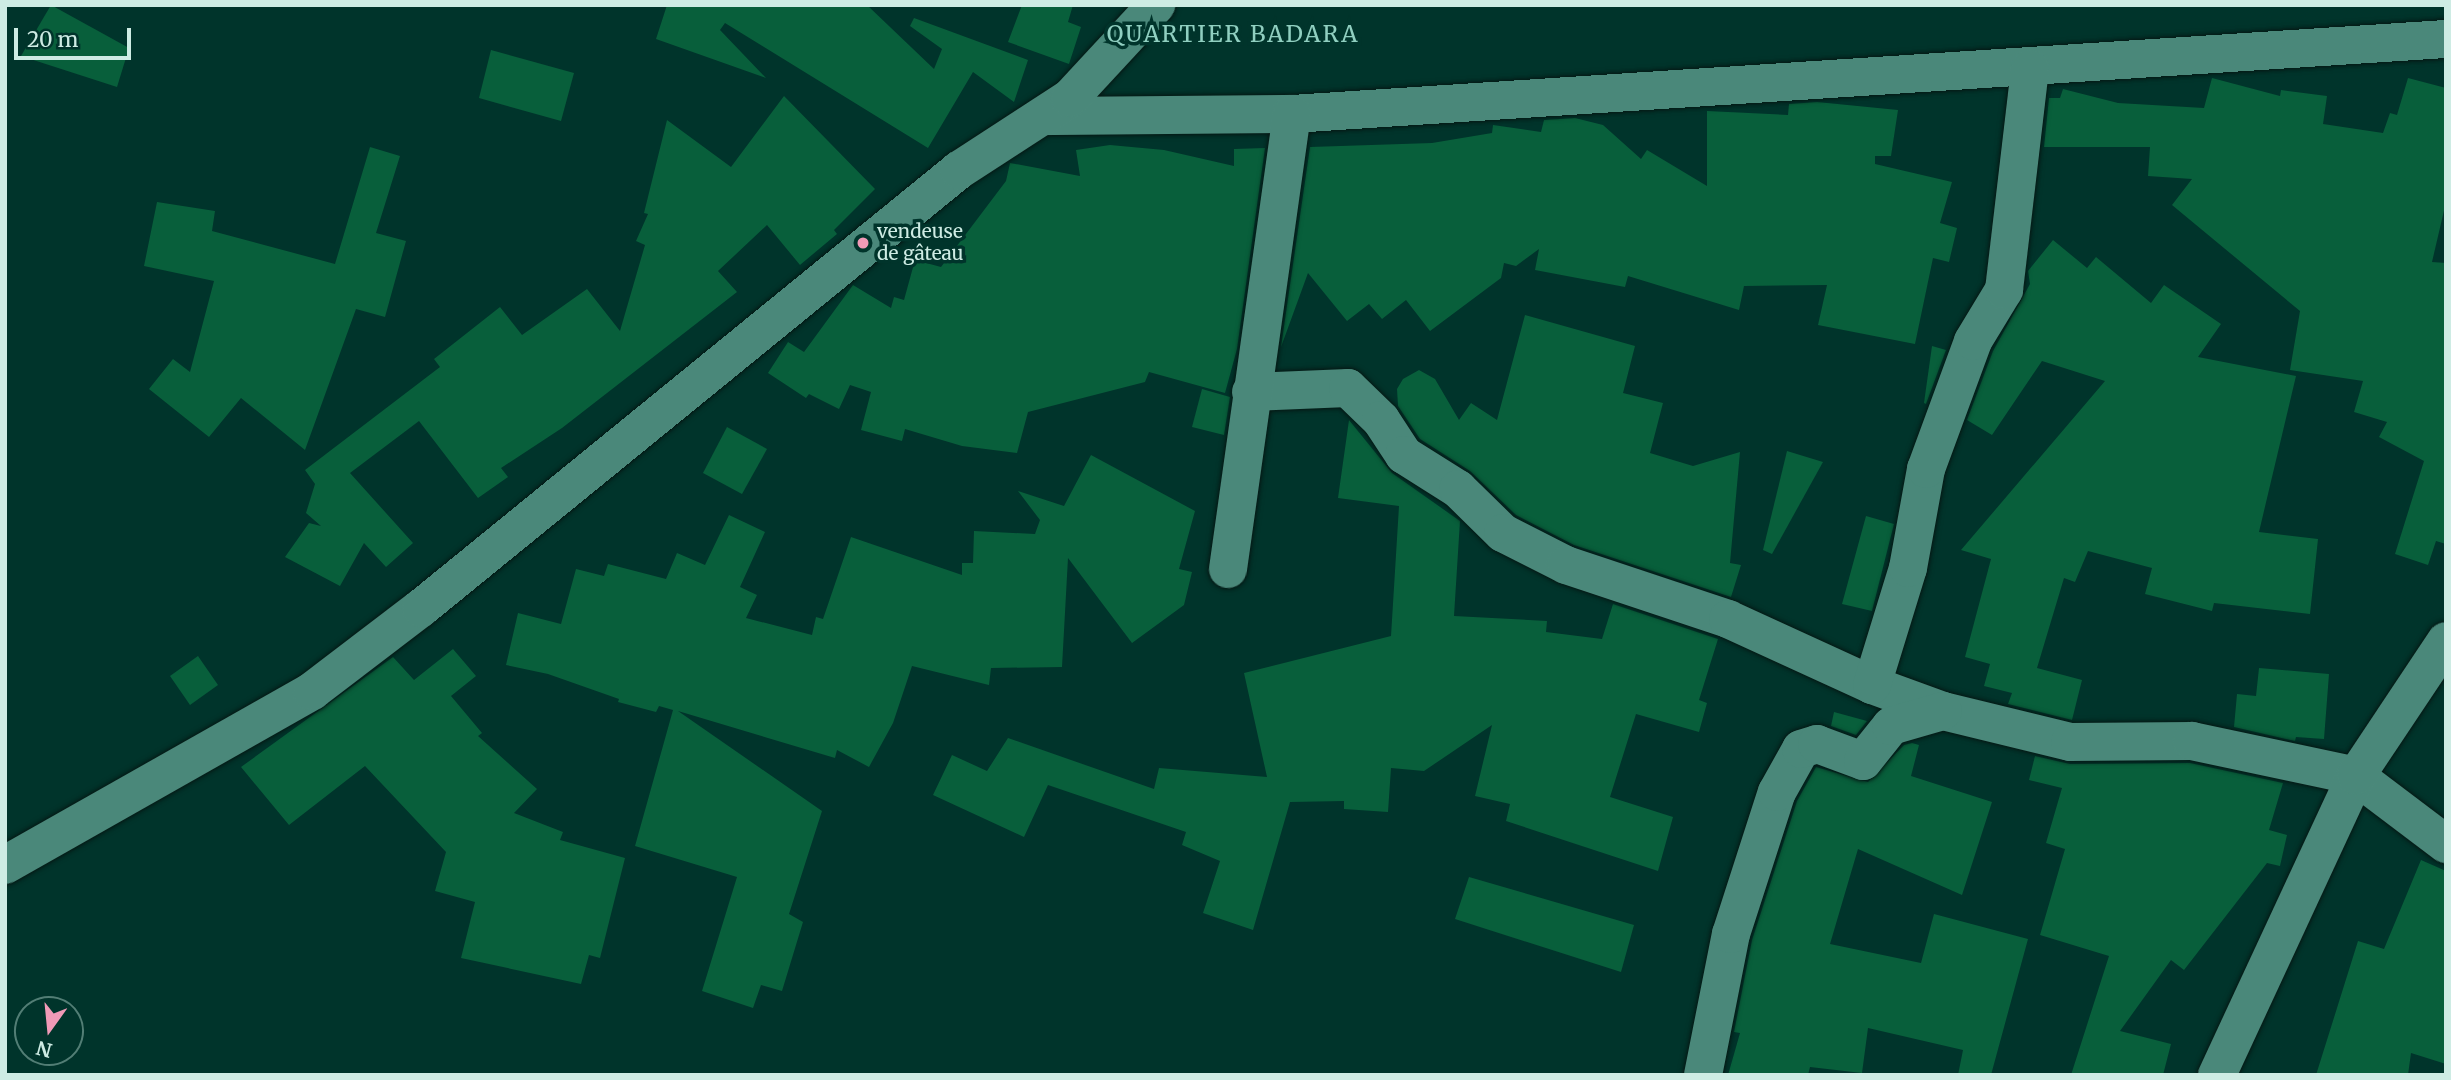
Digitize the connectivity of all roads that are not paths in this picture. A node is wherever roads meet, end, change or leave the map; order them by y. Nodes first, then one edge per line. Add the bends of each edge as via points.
1 (1156, 5) edge
2 (2446, 39) edge
3 (2030, 68) junction
4 (1292, 114) junction
5 (1045, 116) junction
6 (1251, 392) junction
7 (1228, 569) dead end
8 (2446, 641) edge
9 (1872, 685) junction
10 (1943, 712) junction
11 (2357, 776) junction
12 (2446, 844) edge
13 (5, 865) edge
14 (1703, 1075) edge
15 (2217, 1075) edge

1 - 5 street via 1070,98
2 - 3 street
3 - 4 street
3 - 9 street via 2004,290 1973,341 1926,469 1909,568
4 - 5 street
4 - 6 street
5 - 13 street via 959,170 421,608 312,691
6 - 7 street
6 - 9 street via 1348,388 1381,419 1404,455 1458,489 1503,533 1566,565 1728,619
8 - 11 street
9 - 10 street
10 - 11 street via 2070,742 2192,741
10 - 14 street via 1891,726 1863,761 1817,744 1801,749 1777,792 1731,934
11 - 12 street
11 - 15 street

